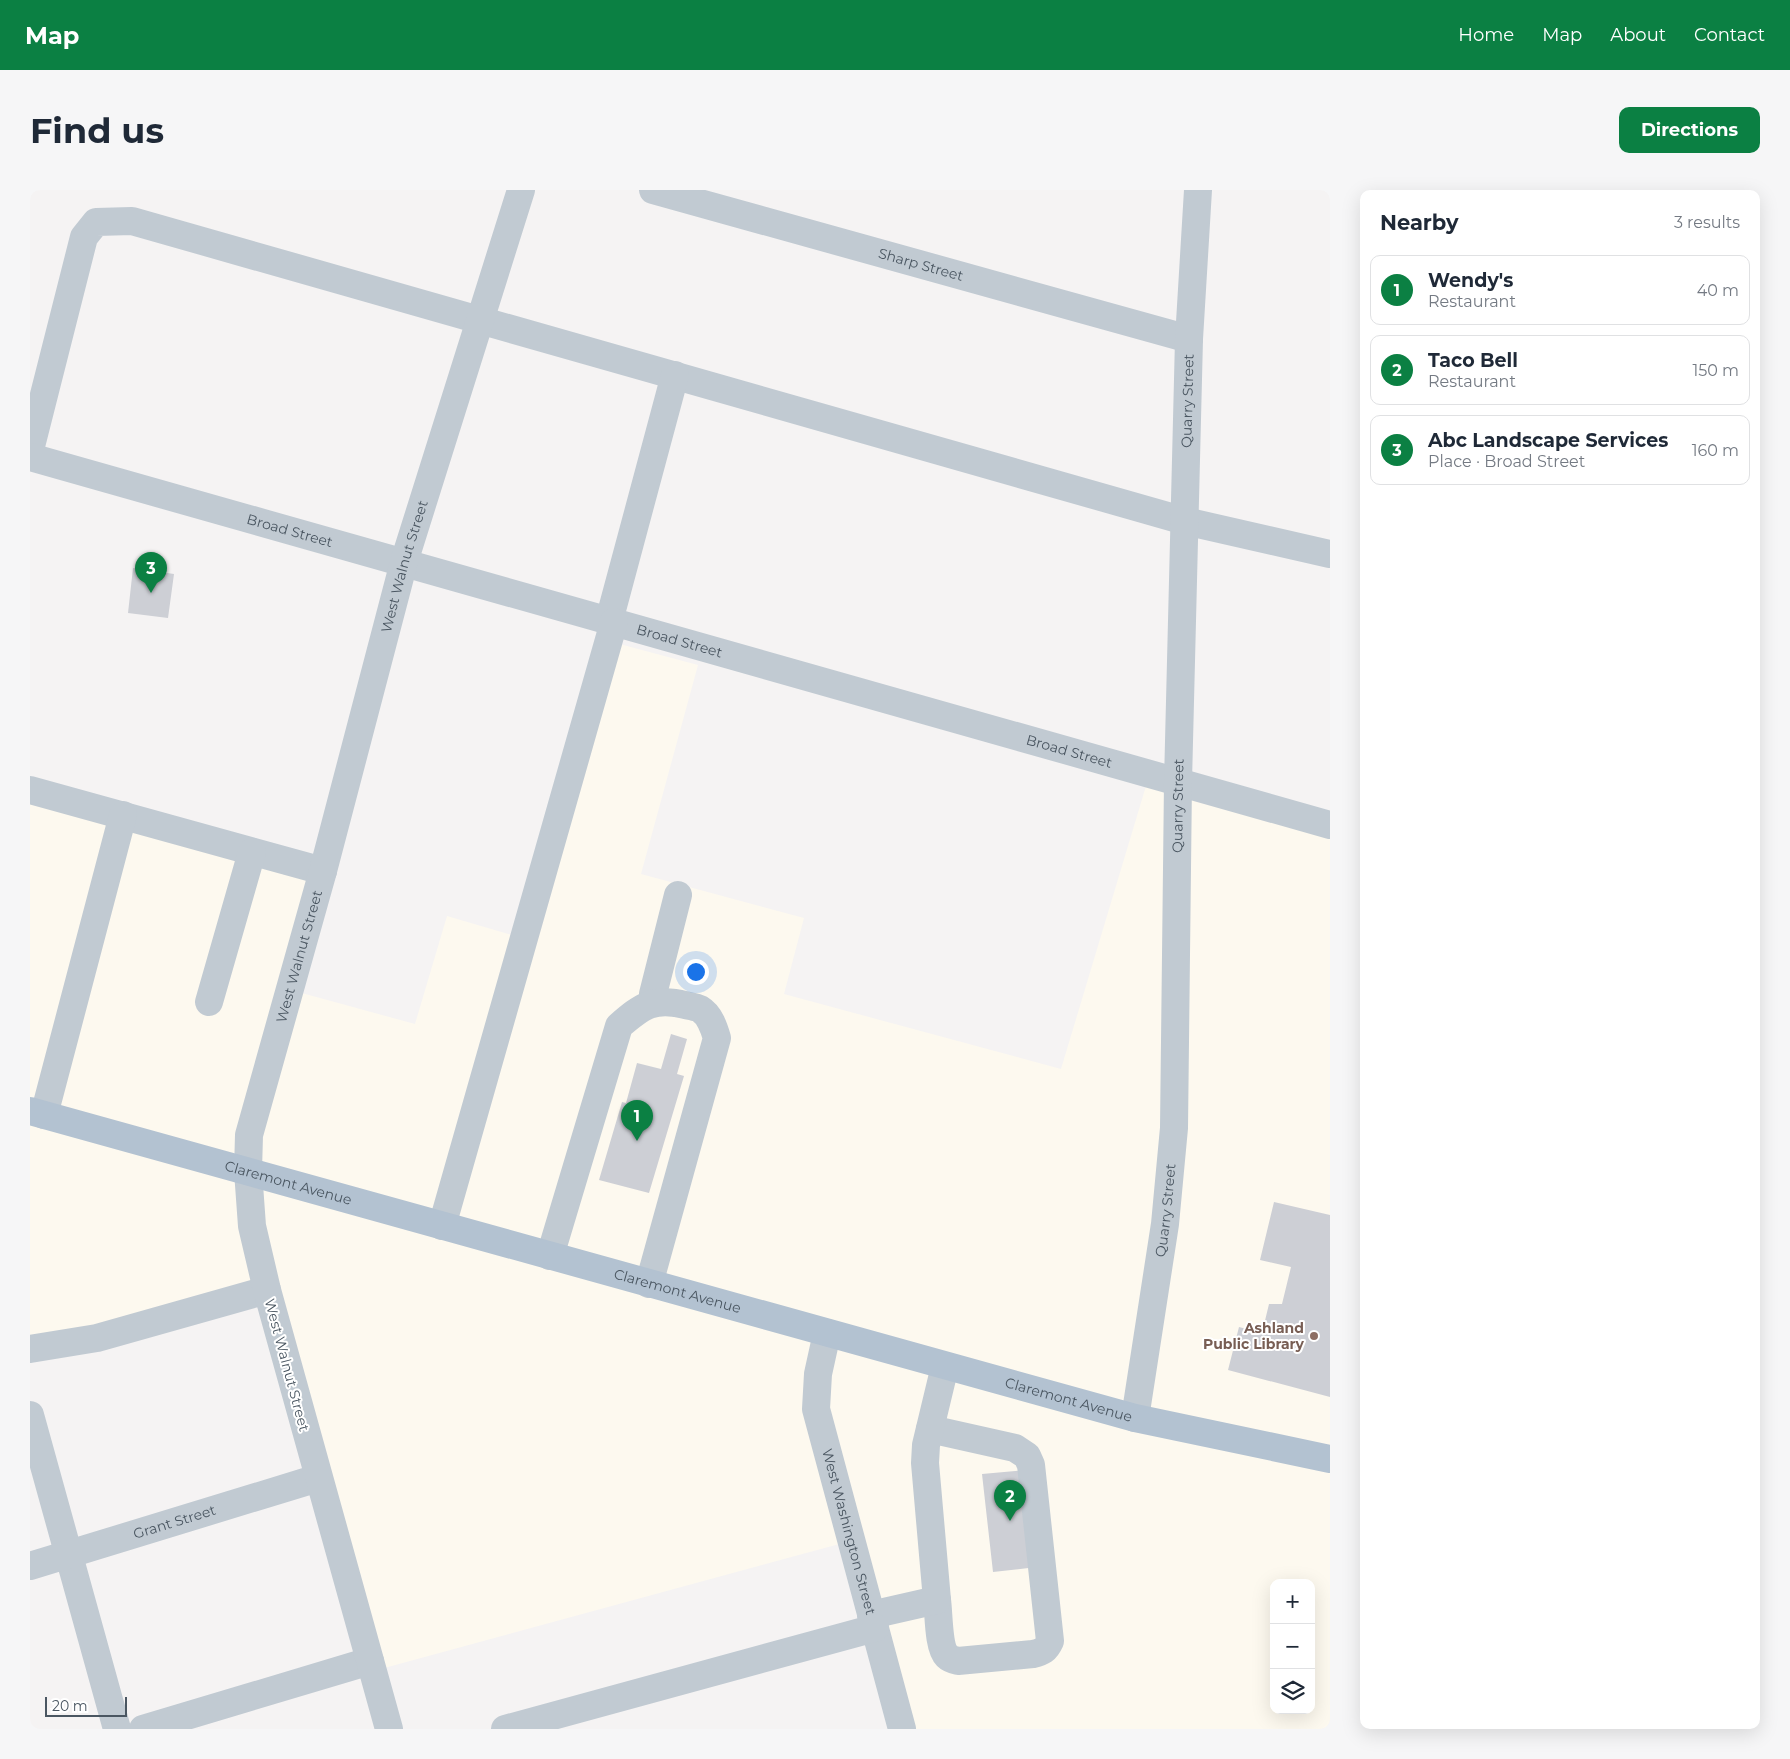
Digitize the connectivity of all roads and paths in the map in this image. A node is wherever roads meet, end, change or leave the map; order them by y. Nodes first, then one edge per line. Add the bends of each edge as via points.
1 (521, 190) edge
2 (653, 190) edge
3 (1198, 190) edge
4 (480, 319) junction
5 (1189, 339) junction
6 (674, 375) junction
7 (30, 450) edge
8 (30, 456) edge
9 (1185, 522) junction
10 (1330, 554) edge
11 (404, 562) junction
12 (612, 621) junction
13 (1178, 782) junction
14 (30, 790) edge
15 (124, 815) junction
16 (1330, 825) edge
17 (252, 852) junction
18 (323, 871) junction
19 (678, 895) dead end
20 (209, 1002) dead end
21 (653, 1003) junction
22 (37, 1113) edge
23 (248, 1171) junction
24 (442, 1226) junction
25 (550, 1256) junction
26 (649, 1284) junction
27 (267, 1290) junction
28 (826, 1333) junction
29 (30, 1349) edge
30 (945, 1366) junction
31 (30, 1415) edge
32 (1135, 1418) junction
33 (930, 1429) junction
34 (1330, 1459) edge
35 (318, 1478) junction
36 (69, 1554) junction
37 (30, 1566) edge
38 (937, 1600) junction
39 (873, 1622) junction
40 (370, 1661) junction
41 (117, 1729) edge
42 (143, 1729) edge
43 (389, 1729) edge
44 (505, 1729) edge
45 (902, 1729) edge

1 - 4 street, West Walnut Street
2 - 5 street, Sharp Street
3 - 5 street, Quarry Street
4 - 6 street
4 - 7 street via 132,221 96,222 84,237
4 - 11 street, West Walnut Street
5 - 9 street, Quarry Street
6 - 9 street
6 - 12 street
8 - 11 street, Broad Street
9 - 10 street
9 - 13 street, Quarry Street
11 - 12 street, Broad Street
11 - 18 street, West Walnut Street
12 - 13 street, Broad Street
12 - 24 street
13 - 16 street, Broad Street
13 - 32 street, Quarry Street via 1174,1128 1165,1224
14 - 15 street
15 - 17 street
15 - 22 street
17 - 18 street
17 - 20 street
18 - 23 street, West Walnut Street via 249,1134
19 - 21 street
21 - 25 street via 634,1012 619,1026
21 - 26 street via 669,1001 700,1009 712,1023 717,1038
22 - 23 main road, Claremont Avenue
23 - 24 main road, Claremont Avenue
23 - 27 street, West Walnut Street via 252,1226
24 - 25 main road, Claremont Avenue
25 - 26 main road, Claremont Avenue
26 - 28 main road, Claremont Avenue
27 - 29 street via 97,1338
27 - 35 street, West Walnut Street
28 - 30 main road, Claremont Avenue
28 - 39 street, West Washington Street via 818,1374 816,1409
30 - 32 main road, Claremont Avenue
30 - 33 street
31 - 36 street
32 - 34 main road, Claremont Avenue
33 - 38 street via 925,1463
33 - 38 street via 1015,1448 1027,1456 1031,1465 1050,1641 1047,1648 1033,1654 952,1659 942,1648
35 - 36 street, Grant Street
35 - 40 street, West Walnut Street
36 - 37 street, Grant Street
36 - 41 street
38 - 39 street
39 - 44 street
39 - 45 street, West Washington Street
40 - 42 street
40 - 43 street, West Walnut Street

